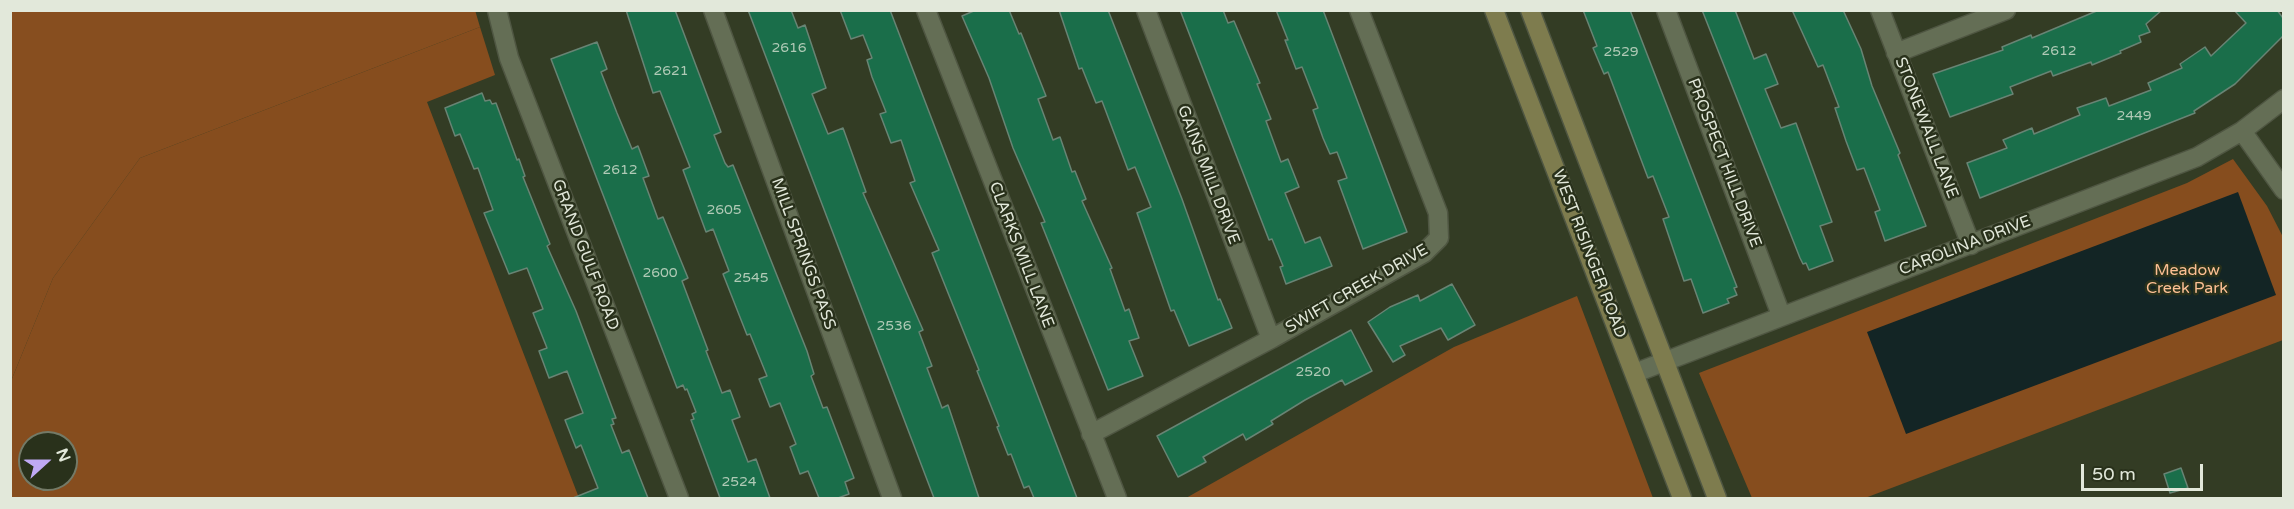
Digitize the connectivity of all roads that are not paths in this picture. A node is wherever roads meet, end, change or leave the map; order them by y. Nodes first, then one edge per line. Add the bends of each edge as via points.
1 (496, 10) edge
2 (713, 10) edge
3 (926, 10) edge
4 (1146, 10) edge
5 (1359, 10) edge
6 (1494, 10) edge
7 (1530, 10) edge
8 (1666, 10) edge
9 (1880, 10) edge
10 (2006, 10) edge
11 (1896, 52) junction
12 (2283, 99) edge
13 (2242, 131) junction
14 (2283, 190) edge
15 (1971, 245) junction
16 (1781, 315) junction
17 (1271, 339) junction
18 (1666, 361) junction
19 (1635, 373) junction
20 (1091, 434) junction
21 (680, 498) edge
22 (892, 498) edge
23 (1117, 498) edge
24 (1682, 498) edge
25 (1717, 498) edge

1 - 21 street, GRAND GULF ROAD via 509,58
2 - 22 street, MILL SPRINGS PASS
3 - 20 street, CLARKS MILL LANE
4 - 17 street, GAINS MILL DRIVE
5 - 17 street, SWIFT CREEK DRIVE via 1438,213 1439,238 1424,253
6 - 19 main road, WEST RISINGER ROAD
7 - 18 main road, WEST RISINGER ROAD
8 - 16 street, PROSPECT HILL DRIVE
9 - 11 street, STONEWALL LANE
10 - 11 street
11 - 15 street, STONEWALL LANE
12 - 13 street, CAROLINA DRIVE
13 - 14 street
13 - 15 street, CAROLINA DRIVE via 2197,157
15 - 16 street, CAROLINA DRIVE
16 - 18 street, CAROLINA DRIVE
17 - 20 street, SWIFT CREEK DRIVE
18 - 19 street, CAROLINA DRIVE
18 - 25 main road, WEST RISINGER ROAD
19 - 24 main road, WEST RISINGER ROAD
20 - 23 street, CLARKS MILL LANE

